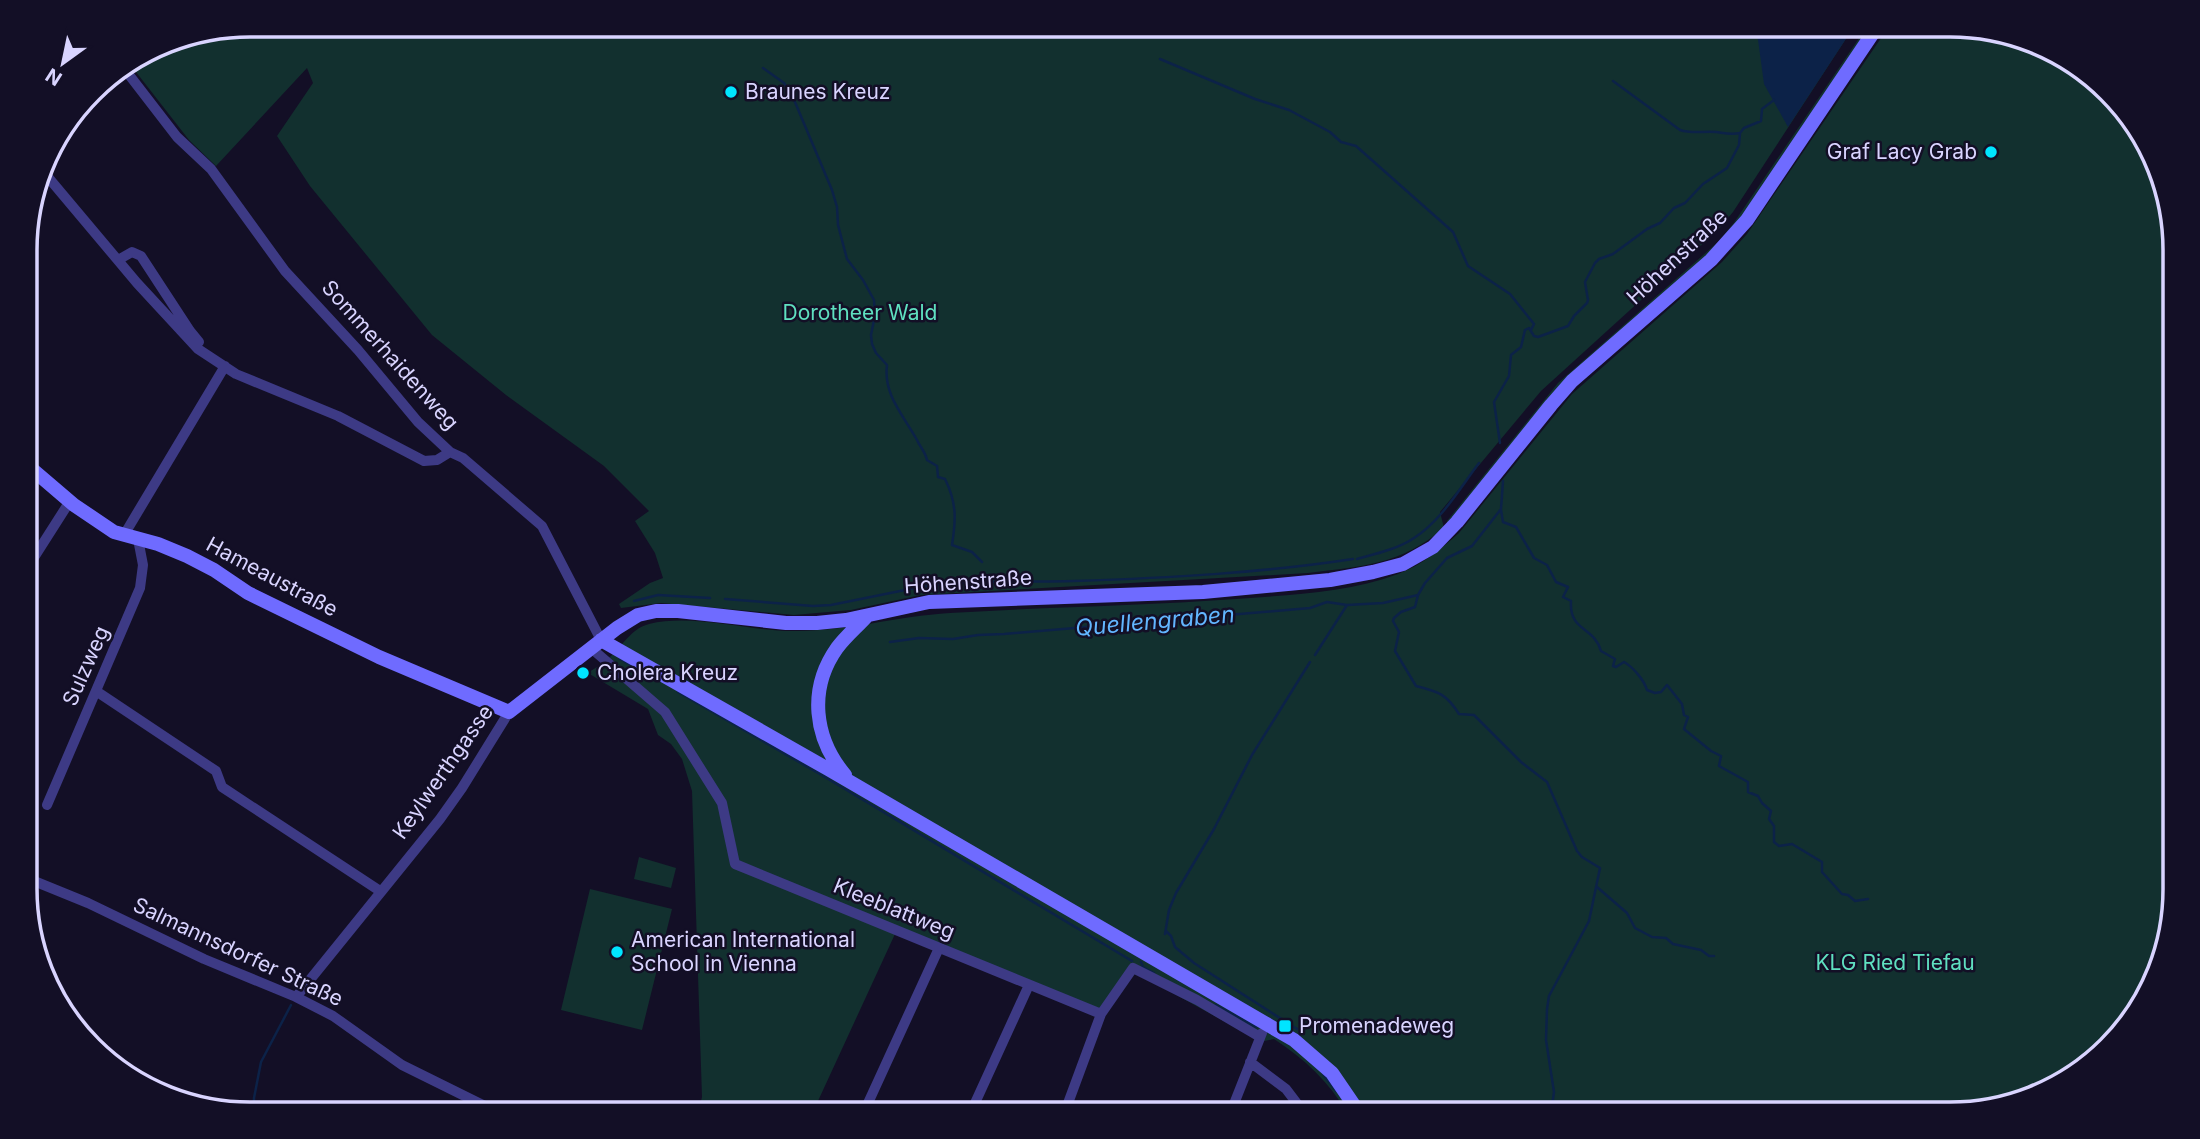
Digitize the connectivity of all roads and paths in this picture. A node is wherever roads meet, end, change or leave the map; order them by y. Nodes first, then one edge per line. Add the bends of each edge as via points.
1 (1870, 37) edge
2 (129, 74) edge
3 (49, 179) edge
4 (118, 260) junction
5 (225, 366) junction
6 (450, 452) junction
7 (37, 473) edge
8 (70, 501) junction
9 (131, 537) junction
10 (37, 553) edge
11 (867, 616) junction
12 (596, 644) junction
13 (96, 691) junction
14 (509, 712) junction
15 (850, 781) junction
16 (47, 805) dead end
17 (37, 882) edge
18 (380, 891) junction
19 (939, 948) junction
20 (1029, 985) junction
21 (296, 997) junction
22 (1101, 1014) junction
23 (1266, 1023) junction
24 (1260, 1037) junction
25 (1250, 1062) junction
26 (477, 1102) edge
27 (868, 1102) edge
28 (976, 1102) edge
29 (1068, 1102) edge
30 (1235, 1102) edge
31 (1296, 1102) edge
32 (1353, 1102) edge

1 - 11 main road, Höhenstraße via 1732,239 1572,381 1433,547 1403,564 1298,584 1203,592 929,601
2 - 6 street, Sommerhaidenweg via 177,137 211,169 285,271
3 - 4 street
4 - 5 street via 198,349
4 - 5 street via 132,252 141,256 190,331
5 - 6 street via 338,416 424,461
5 - 9 street
6 - 12 street, Sommerhaidenweg via 542,526
7 - 8 main road, Hameaustraße
8 - 9 main road, Hameaustraße via 110,530
8 - 10 street
9 - 13 street, Sulzweg via 143,565 141,588
9 - 14 main road, Hameaustraße via 187,556 248,593 379,657
11 - 12 main road, Keylwerthgasse via 801,624 656,611 632,618
11 - 15 main road via 828,662 818,699 823,740
12 - 14 main road, Keylwerthgasse
12 - 15 main road
12 - 19 street, Kleeblattweg via 665,712 722,803 735,864
13 - 16 street, Sulzweg
13 - 18 street via 216,771 222,787
14 - 18 street, Keylwerthgasse via 439,820
15 - 23 main road
17 - 21 street, Salmannsdorfer Straße
18 - 21 street, Keylwerthgasse
19 - 20 street, Kleeblattweg
19 - 27 street
20 - 22 street, Kleeblattweg
20 - 28 street
21 - 26 street, Salmannsdorfer Straße via 333,1016 401,1065
22 - 24 street via 1133,968
22 - 29 street
23 - 24 street
23 - 32 main road via 1321,1062
24 - 25 street
25 - 30 street
25 - 31 street

